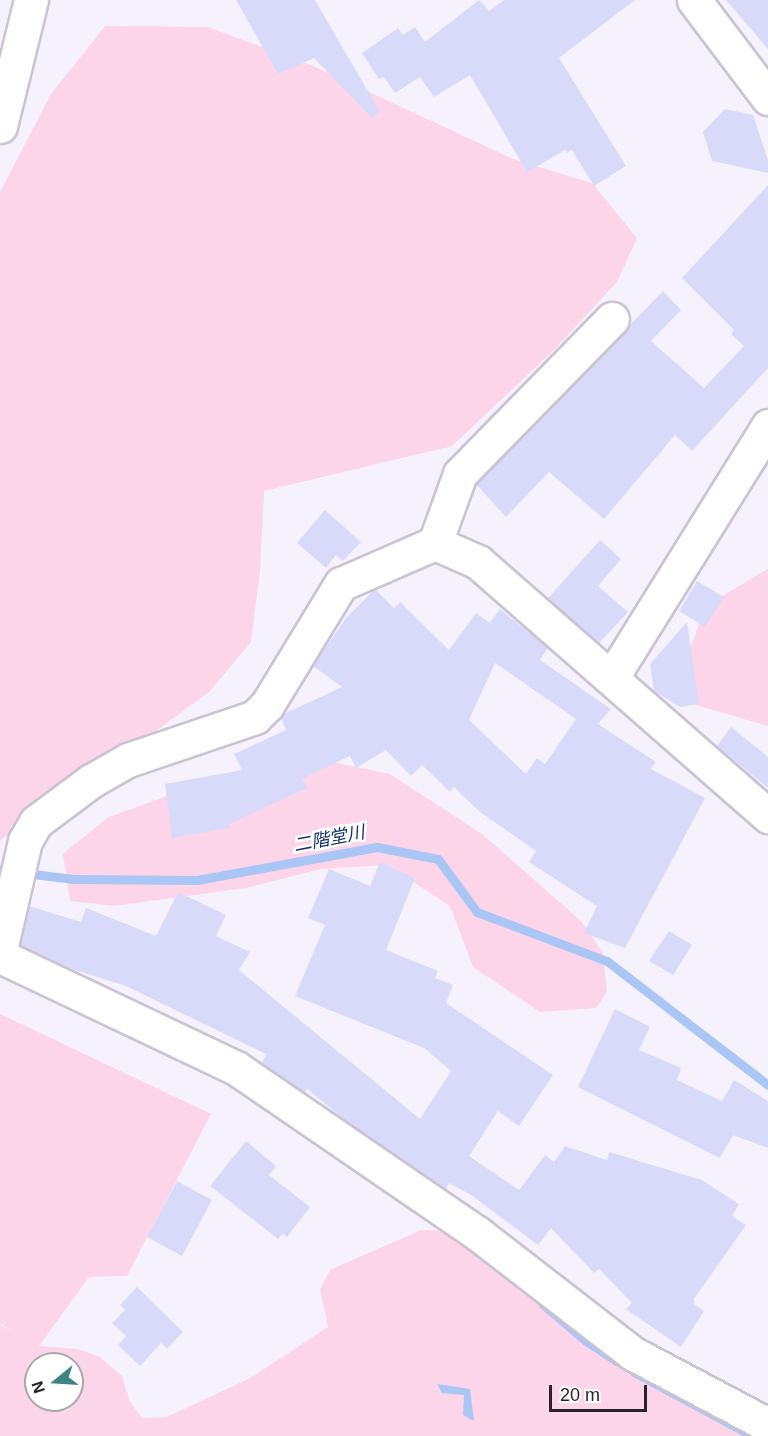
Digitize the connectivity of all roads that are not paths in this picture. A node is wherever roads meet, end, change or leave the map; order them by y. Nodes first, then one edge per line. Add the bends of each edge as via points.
1 (31, 0) edge
2 (694, 0) edge
3 (768, 98) edge
4 (0, 126) edge
5 (612, 319) dead end
6 (768, 426) edge
7 (435, 543) junction
8 (612, 677) junction
9 (768, 816) edge
10 (0, 950) edge
11 (0, 956) edge
12 (768, 1425) edge

1 - 4 street
2 - 3 street
5 - 7 street via 460,474
6 - 8 street
7 - 8 street via 478,562
7 - 10 street via 341,584 267,705 255,717 128,760 91,781 36,822 25,841
8 - 9 street
11 - 12 street via 236,1068 477,1233 632,1353

